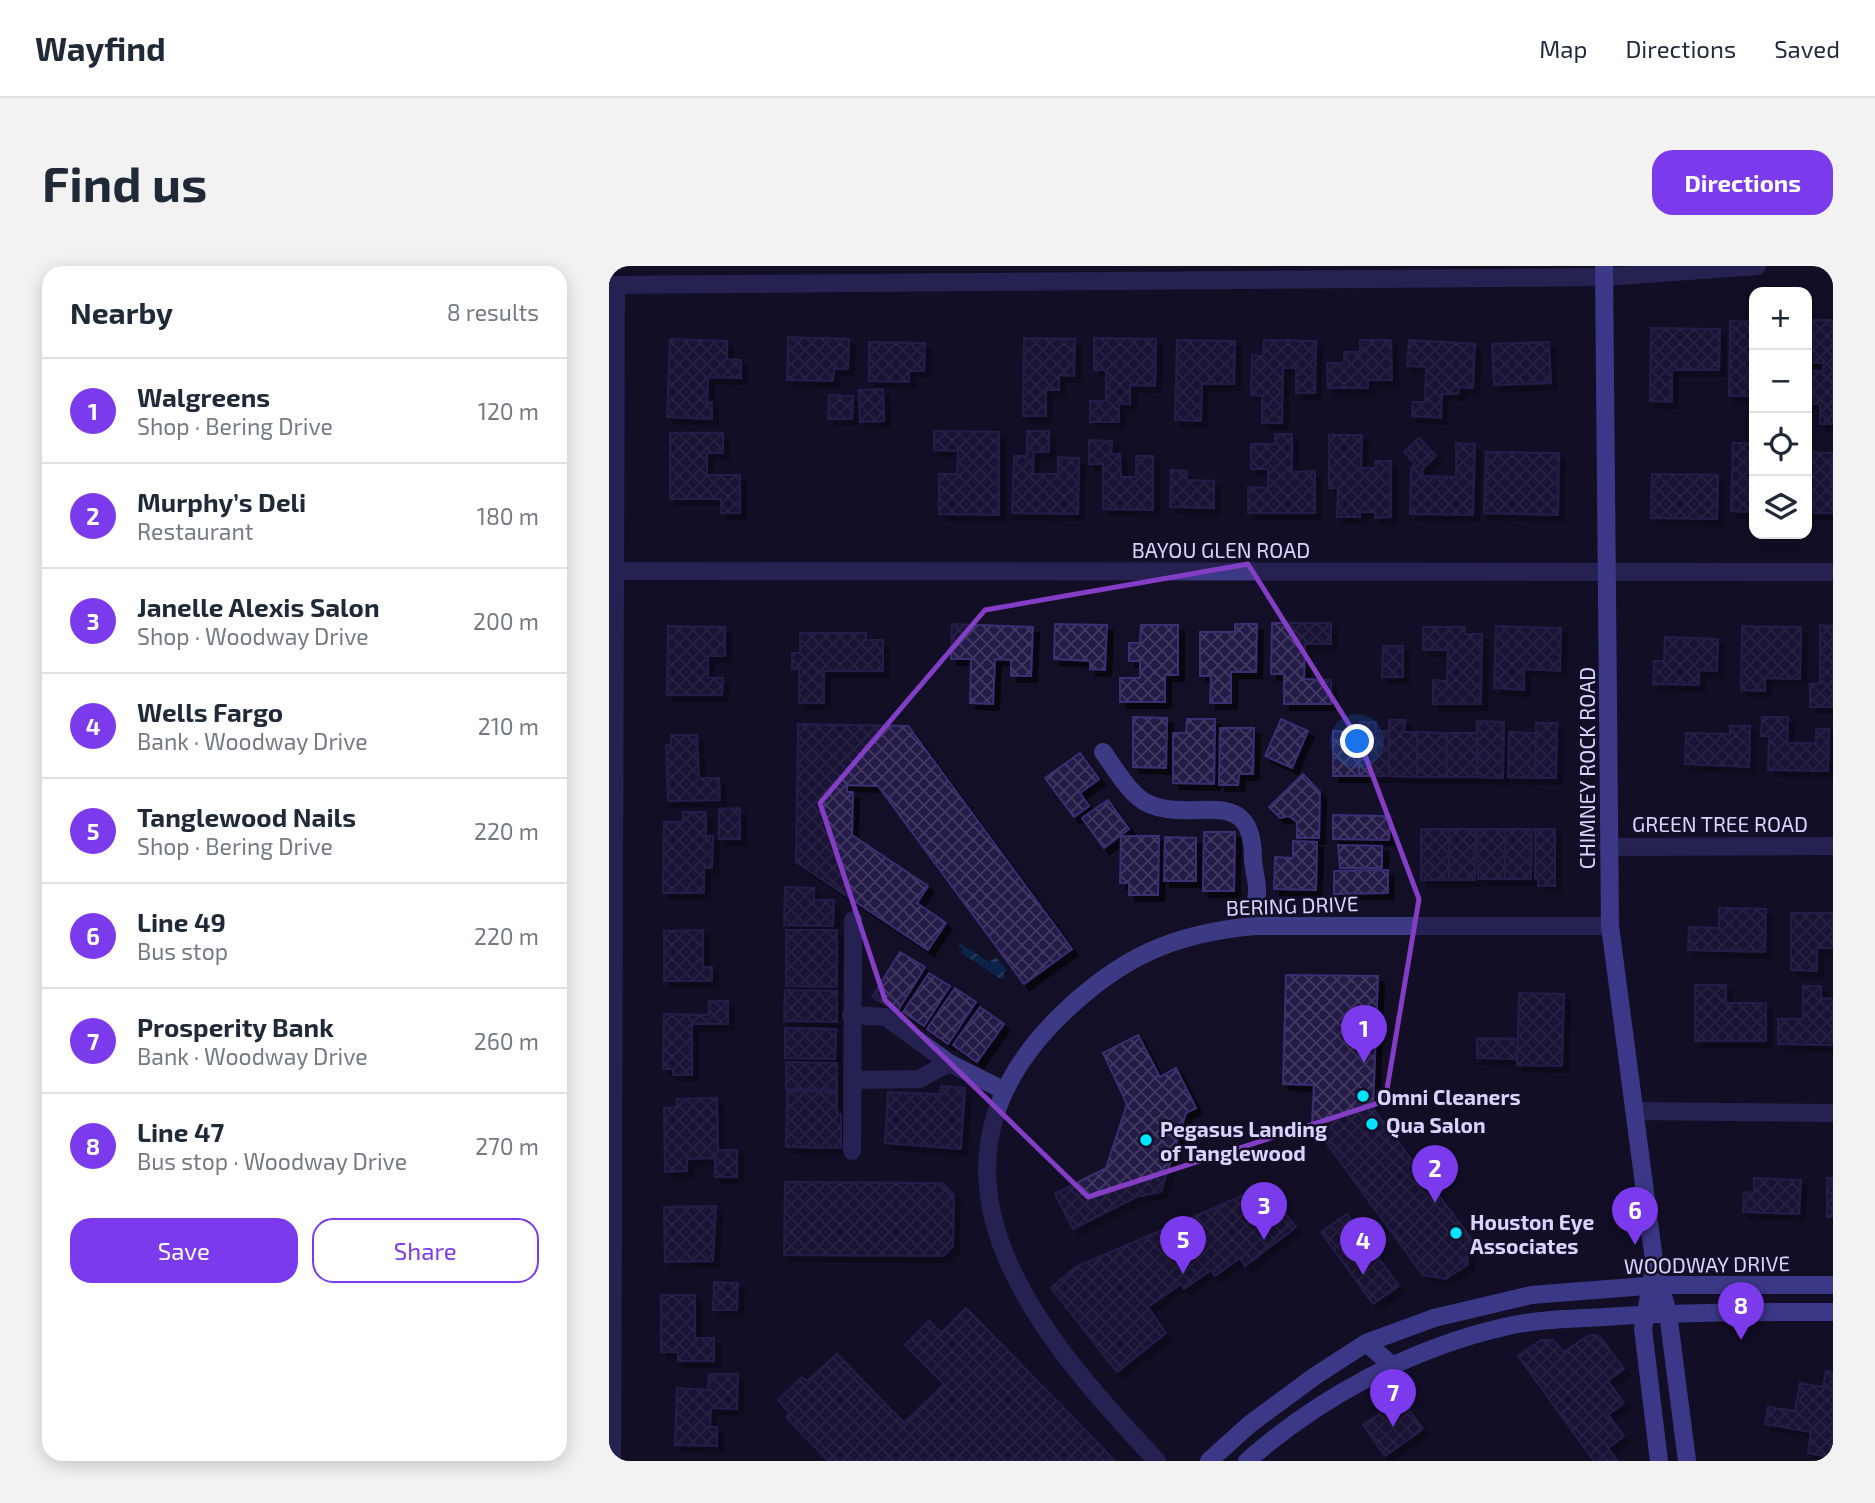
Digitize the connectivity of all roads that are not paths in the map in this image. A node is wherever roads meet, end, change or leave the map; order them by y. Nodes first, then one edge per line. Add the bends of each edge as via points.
1 (1757, 266) edge
2 (1604, 272) edge
3 (613, 285) edge
4 (612, 570) edge
5 (1608, 572) junction
6 (1833, 572) edge
7 (1103, 752) dead end
8 (1833, 846) edge
9 (1608, 847) junction
10 (613, 856) edge
11 (853, 920) dead end
12 (1255, 926) junction
13 (1611, 926) junction
14 (851, 1014) junction
15 (949, 1063) junction
16 (852, 1080) junction
17 (1003, 1090) junction
18 (1634, 1111) junction
19 (1833, 1113) edge
20 (611, 1144) edge
21 (852, 1151) dead end
22 (1655, 1279) junction
23 (1833, 1285) edge
24 (1833, 1312) edge
25 (1668, 1313) junction
26 (1644, 1314) junction
27 (1367, 1343) junction
28 (1393, 1366) junction
29 (610, 1427) edge
30 (612, 1461) edge
31 (1157, 1461) edge
32 (1209, 1461) edge
33 (1247, 1461) edge
34 (1659, 1461) edge
35 (1686, 1461) edge

1 - 2 street
2 - 3 street
2 - 5 main road, CHIMNEY ROCK ROAD
3 - 4 street
4 - 5 street, BAYOU GLEN ROAD
4 - 10 street
5 - 6 street, BAYOU GLEN ROAD
5 - 9 main road, CHIMNEY ROCK ROAD
7 - 12 street via 1146,803 1167,810 1226,811 1241,816 1253,834 1258,885
8 - 9 street, GREEN TREE ROAD
9 - 13 main road, CHIMNEY ROCK ROAD
10 - 20 street
11 - 14 street
12 - 13 street, BERING DRIVE
12 - 17 street, BERING DRIVE via 1178,939 1133,957 1078,998 1042,1033
13 - 18 main road, CHIMNEY ROCK ROAD
14 - 15 street via 886,1017
14 - 16 street
15 - 16 street via 919,1079
15 - 17 street
16 - 21 street
17 - 31 street, BERING DRIVE via 986,1153 987,1180 1007,1258 1062,1355
18 - 19 street
18 - 22 main road, CHIMNEY ROCK ROAD
20 - 29 street
22 - 23 main road, WOODWAY DRIVE
22 - 25 main road, CHIMNEY ROCK ROAD
22 - 26 main road, CHIMNEY ROCK ROAD
22 - 27 main road, WOODWAY DRIVE via 1531,1295 1434,1318
24 - 25 main road
25 - 26 main road
25 - 35 main road, CHIMNEY ROCK ROAD
26 - 28 main road via 1505,1326
26 - 34 main road, CHIMNEY ROCK ROAD
27 - 28 main road
27 - 32 main road, WOODWAY DRIVE via 1284,1398
28 - 33 main road via 1307,1413
29 - 30 street

